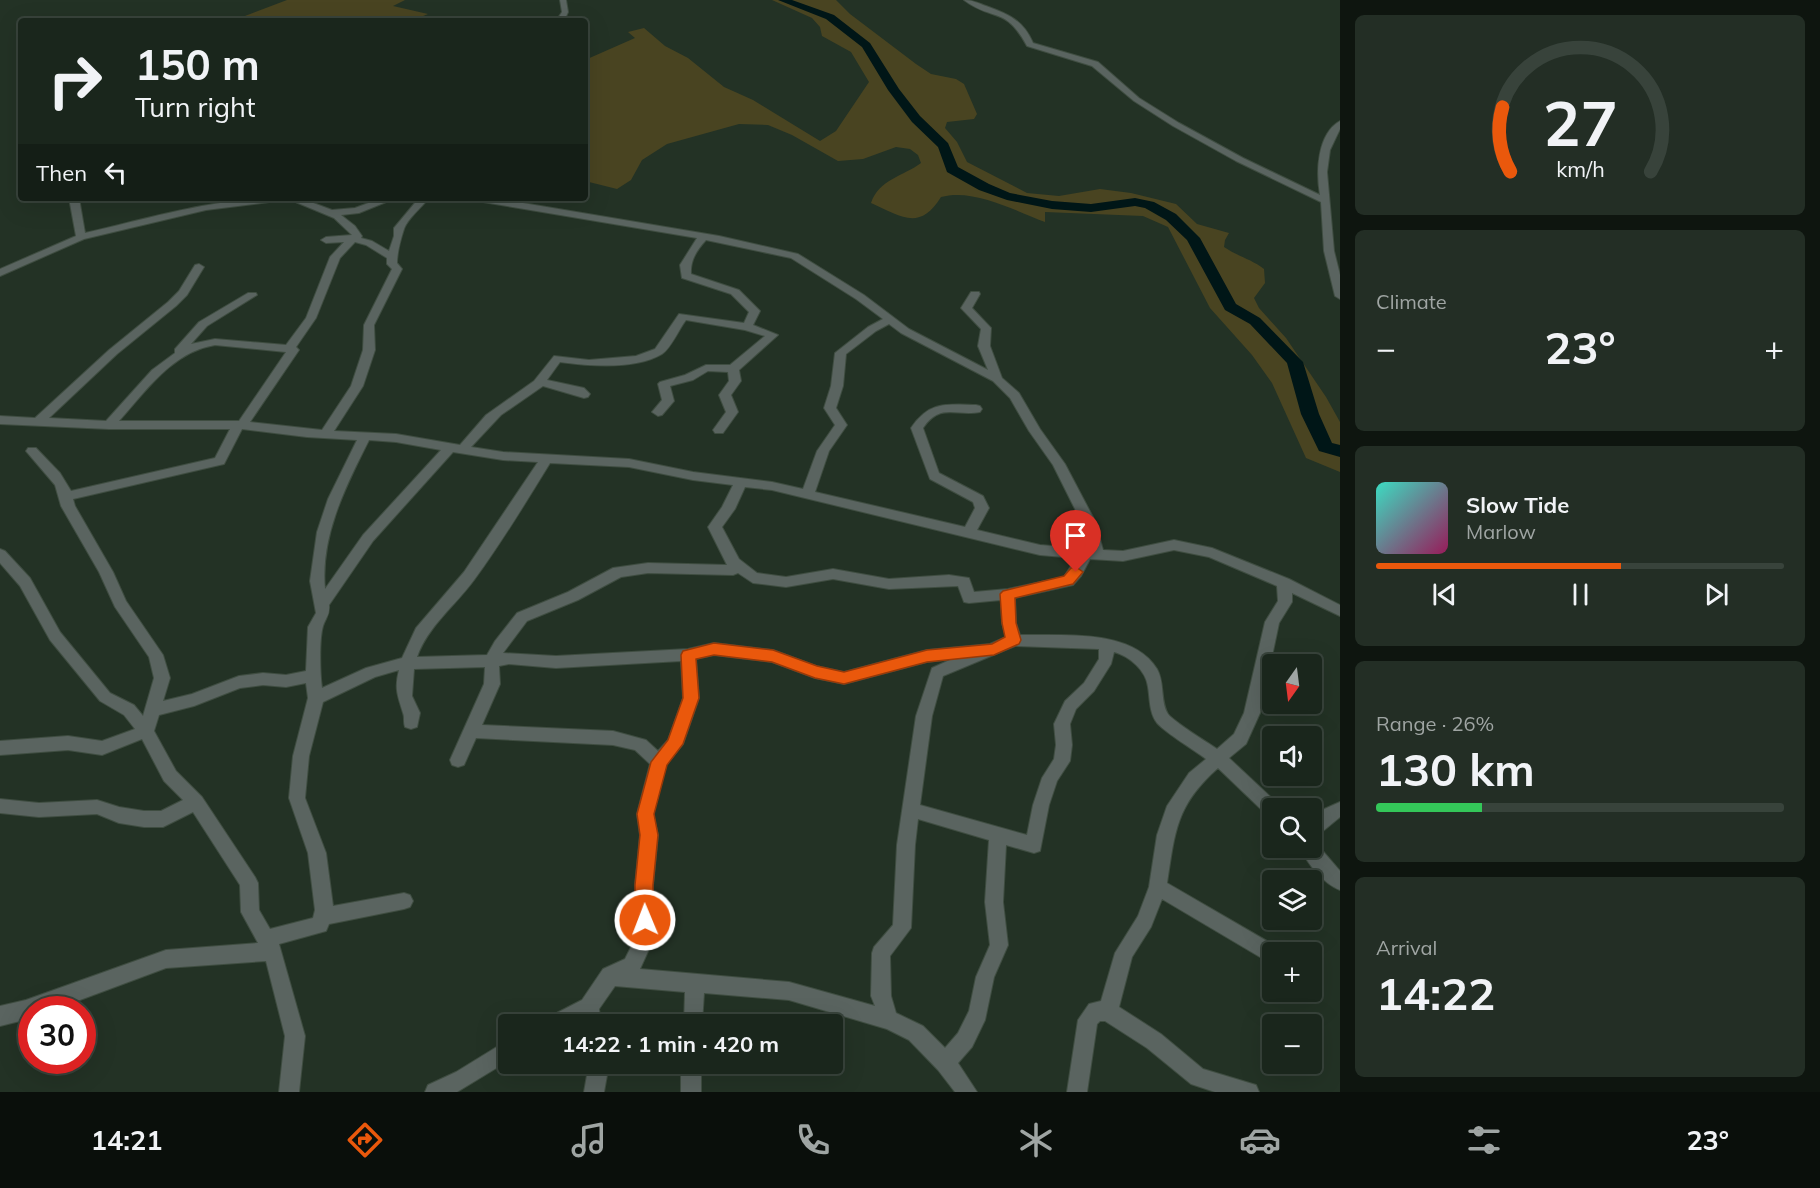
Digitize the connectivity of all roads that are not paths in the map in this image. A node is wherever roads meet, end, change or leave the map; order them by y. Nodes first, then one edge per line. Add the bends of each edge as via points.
1 (563, 0) edge
2 (967, 0) edge
3 (562, 18) edge
4 (1340, 124) edge
5 (75, 201) edge
6 (253, 201) edge
7 (299, 201) edge
8 (383, 201) edge
9 (422, 201) edge
10 (494, 201) edge
11 (1326, 201) junction
12 (332, 213) junction
13 (81, 237) junction
14 (703, 237) junction
15 (353, 239) junction
16 (326, 240) dead end
17 (392, 257) junction
18 (199, 267) dead end
19 (0, 273) edge
20 (975, 294) dead end
21 (252, 295) dead end
22 (1340, 296) edge
23 (890, 320) junction
24 (747, 327) junction
25 (289, 349) junction
26 (176, 354) junction
27 (734, 369) junction
28 (997, 379) junction
29 (540, 382) junction
30 (584, 394) dead end
31 (976, 409) dead end
32 (658, 412) dead end
33 (0, 420) edge
34 (39, 421) junction
35 (109, 425) junction
36 (240, 425) junction
37 (719, 430) dead end
38 (326, 433) junction
39 (366, 435) junction
40 (456, 448) junction
41 (32, 451) dead end
42 (546, 459) junction
43 (741, 482) junction
44 (807, 494) junction
45 (68, 496) junction
46 (969, 533) junction
47 (0, 554) edge
48 (1092, 554) junction
49 (735, 562) junction
50 (1284, 583) junction
51 (1008, 594) junction
52 (322, 603) junction
53 (1340, 611) edge
54 (1014, 640) junction
55 (1107, 644) junction
56 (994, 649) junction
57 (688, 655) junction
58 (492, 661) junction
59 (409, 664) junction
60 (313, 675) junction
61 (316, 698) junction
62 (153, 710) junction
63 (411, 722) dead end
64 (146, 731) junction
65 (472, 731) junction
66 (0, 748) edge
67 (1219, 759) junction
68 (458, 760) dead end
69 (659, 762) junction
70 (1262, 801) edge
71 (196, 802) junction
72 (0, 806) edge
73 (1340, 809) edge
74 (911, 810) junction
75 (1322, 821) edge
76 (999, 835) junction
77 (1317, 858) edge
78 (1340, 882) edge
79 (1158, 887) junction
80 (404, 901) dead end
81 (322, 917) junction
82 (269, 945) junction
83 (1262, 948) edge
84 (610, 976) junction
85 (694, 984) junction
86 (1108, 1011) junction
87 (591, 1014) edge
88 (693, 1014) edge
89 (0, 1016) edge
90 (889, 1020) junction
91 (498, 1056) edge
92 (945, 1063) junction
93 (597, 1074) edge
94 (691, 1074) edge
95 (289, 1092) edge
96 (435, 1092) edge
97 (594, 1092) edge
98 (692, 1092) edge
99 (967, 1092) edge
100 (1077, 1092) edge
101 (1249, 1092) edge

1 - 3 street
2 - 11 street via 1014,19 1030,44 1097,65 1126,92 1195,136
4 - 11 street via 1328,146 1323,169
5 - 13 street
6 - 13 street via 206,207
7 - 12 street
8 - 12 street via 356,211
9 - 17 street via 399,228
10 - 14 street
11 - 22 street via 1329,251
12 - 15 street via 353,228 357,236
13 - 19 street
14 - 23 street via 794,256
14 - 24 street via 685,265 686,276 735,292 755,311
15 - 16 street
15 - 17 street via 369,243
15 - 25 street via 335,257 311,318
17 - 38 street via 397,269 369,325 364,369
18 - 34 street via 172,304
20 - 28 street via 966,308 986,328 984,346
21 - 26 street via 203,324
23 - 28 street
23 - 44 street via 841,353 830,408 841,425 823,452
24 - 27 street via 773,335
24 - 29 street via 683,316 659,351 623,361 589,363 558,358
25 - 26 street via 214,342
25 - 36 street via 293,350
26 - 35 street
27 - 32 street via 706,368 689,378 664,384 668,401
27 - 37 street via 735,381 725,395 732,412
28 - 48 street via 1015,396 1059,464 1088,521
29 - 30 street
29 - 40 street
31 - 46 street via 942,407 924,417 917,428 934,476 978,499 982,508
33 - 34 street
34 - 35 street
35 - 36 street
36 - 38 street
36 - 45 street via 220,461
38 - 39 street
39 - 40 street
39 - 52 street via 338,489 322,536 317,592
40 - 42 street
40 - 52 street via 368,537
41 - 45 street
42 - 43 street via 629,463
42 - 59 street via 503,530 456,594 418,636
43 - 44 street
43 - 49 street via 715,527
44 - 46 street
45 - 62 street via 68,506 120,603 156,655 162,678
46 - 48 street via 1040,550
47 - 64 street via 25,582 54,636 105,697 129,710
48 - 50 street via 1123,556 1174,545 1212,553
48 - 51 street via 1068,580
49 - 51 street via 753,578 786,582 833,574 889,584 949,580 964,582 969,598
49 - 58 street via 733,570 648,568 618,572 573,596 522,616
50 - 53 street
50 - 67 street via 1285,602 1272,621 1252,713 1240,739
51 - 54 street
52 - 60 street via 323,613 315,627
54 - 55 street
54 - 56 street
55 - 67 street via 1130,651 1151,672 1162,718
55 - 76 street via 1106,660 1089,687 1070,705 1062,724 1062,761 1050,778 1041,804 1034,845
56 - 57 street via 927,656 844,678 773,656 714,649
56 - 74 street via 937,672 924,716
57 - 58 street
57 - 69 street via 691,698 675,744
58 - 59 street
58 - 65 street via 492,684
59 - 61 street via 370,672
59 - 63 street via 403,688
60 - 61 street
60 - 62 street via 286,681 239,682 194,700
61 - 81 street via 301,756 297,798 317,853
62 - 64 street
64 - 66 street via 102,748 68,742
64 - 71 street via 170,776
65 - 68 street
65 - 69 street via 613,738 640,745
67 - 70 street
67 - 79 street via 1195,778 1175,806
69 - 84 street via 645,814 649,835 644,885 645,938 632,966
71 - 72 street via 163,819 119,815 98,807 39,810
71 - 82 street via 249,883 250,912
73 - 75 street
74 - 76 street
74 - 90 street via 902,928 881,953 881,996
76 - 92 street via 994,902 999,945 985,977 978,1013 965,1040
77 - 78 street
79 - 83 street
79 - 86 street via 1144,921 1124,953
80 - 81 street
81 - 82 street via 320,925
82 - 89 street via 166,959
82 - 95 street via 295,1036
84 - 85 street
84 - 87 street
85 - 88 street
85 - 90 street via 789,991
86 - 100 street via 1096,1011 1088,1020
86 - 101 street via 1154,1041 1198,1077
90 - 92 street via 916,1033
91 - 96 street
92 - 99 street
93 - 97 street
94 - 98 street

